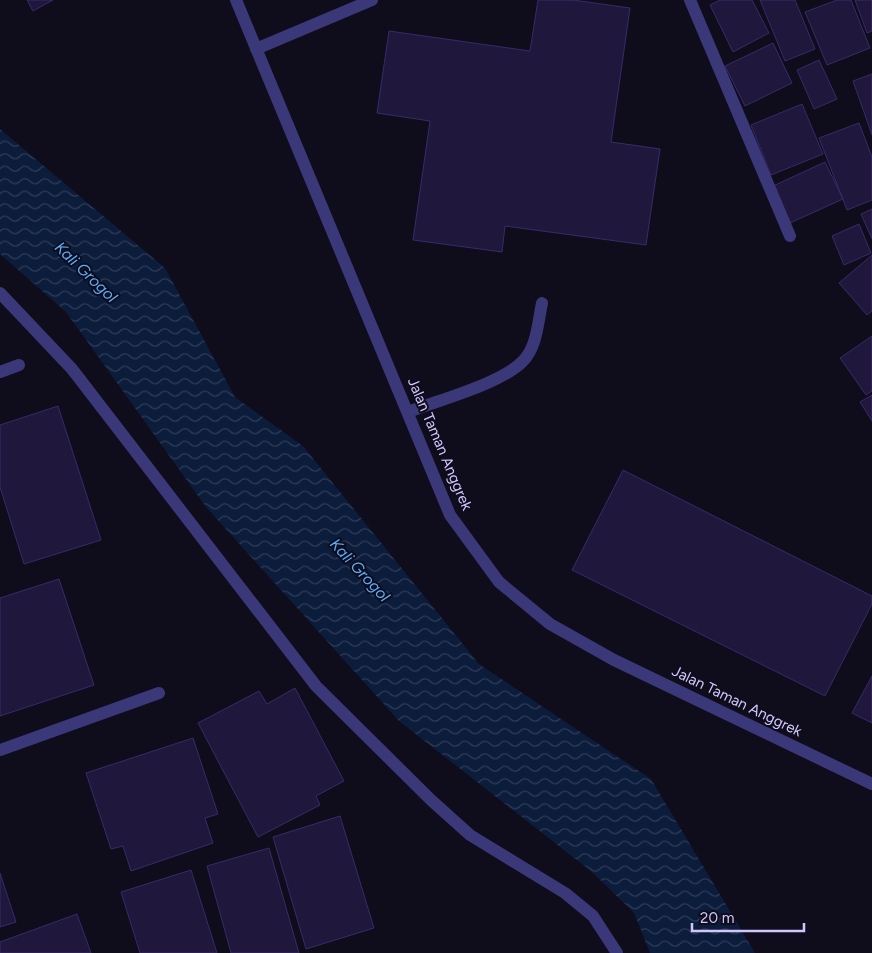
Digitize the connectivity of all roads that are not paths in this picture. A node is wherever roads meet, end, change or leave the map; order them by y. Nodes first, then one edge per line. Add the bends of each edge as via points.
1 (236, 0) edge
2 (372, 0) edge
3 (690, 0) edge
4 (256, 49) junction
5 (790, 236) dead end
6 (0, 293) edge
7 (542, 304) dead end
8 (19, 365) dead end
9 (0, 372) edge
10 (408, 412) junction
11 (159, 693) dead end
12 (0, 750) edge
13 (872, 784) edge
14 (618, 953) edge

1 - 4 street, Jalan Taman Anggrek
2 - 4 street
3 - 5 street
4 - 10 street, Jalan Taman Anggrek
6 - 14 street via 72,369 316,686 470,835 565,893 593,916
7 - 10 street via 535,341 524,361 502,377
8 - 9 street
10 - 13 street, Jalan Taman Anggrek via 450,515 499,582 550,624 614,660
11 - 12 street

